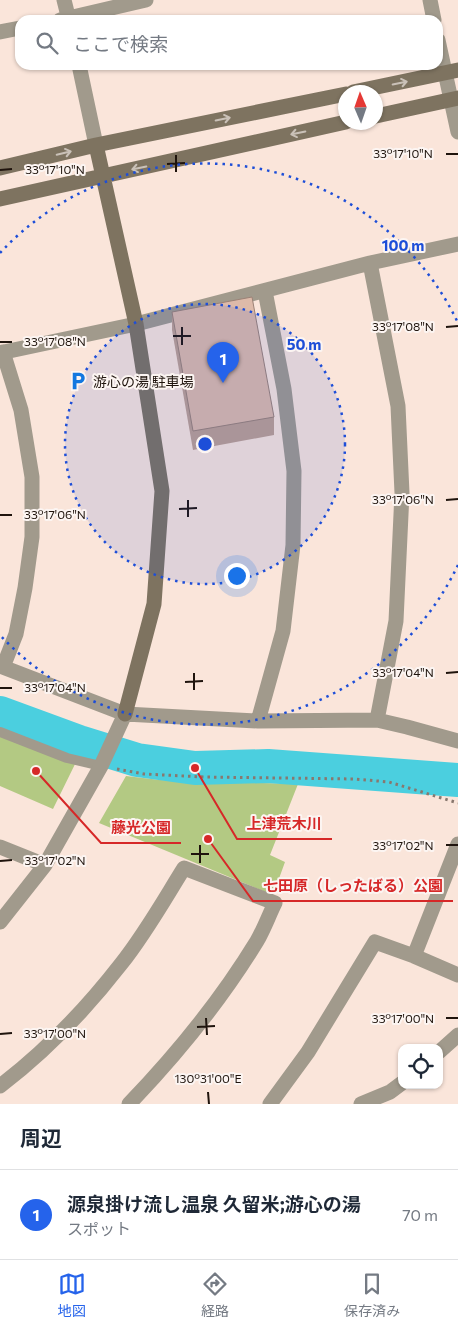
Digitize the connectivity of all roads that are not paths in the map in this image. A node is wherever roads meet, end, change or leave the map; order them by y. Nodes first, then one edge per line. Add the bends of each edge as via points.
1 (64, 0) edge
2 (146, 0) edge
3 (430, 0) edge
4 (66, 15) edge
5 (83, 15) edge
6 (433, 15) edge
7 (15, 29) edge
8 (0, 32) edge
9 (443, 52) edge
10 (80, 70) edge
11 (451, 72) edge
12 (383, 86) edge
13 (338, 96) edge
14 (454, 99) edge
15 (383, 114) edge
16 (338, 124) edge
17 (458, 132) edge
18 (96, 146) junction
19 (0, 168) edge
20 (102, 176) junction
21 (0, 199) edge
22 (458, 244) edge
23 (370, 263) junction
24 (265, 291) junction
25 (136, 324) junction
26 (2, 352) edge
27 (1, 666) edge
28 (125, 714) junction
29 (377, 720) junction
30 (258, 721) junction
31 (0, 732) edge
32 (458, 741) edge
33 (101, 766) junction
34 (458, 844) edge
35 (0, 847) edge
36 (45, 865) junction
37 (0, 922) edge
38 (414, 956) junction
39 (458, 975) edge
40 (456, 1041) edge
41 (443, 1049) edge
42 (0, 1086) edge
43 (398, 1086) edge
44 (130, 1104) edge
45 (270, 1104) edge
46 (361, 1104) edge

1 - 4 street
2 - 5 street
3 - 6 street
7 - 8 street
9 - 11 street
10 - 18 street
12 -> 11 street
11 - 14 street
18 -> 13 street
14 - 15 street
14 - 17 street
16 -> 20 street
19 -> 18 street
18 - 20 street
20 - 21 street
20 - 25 street
22 - 23 street
23 - 24 street
23 - 29 street via 398,406 402,492 396,621
24 - 25 street
24 - 30 street via 284,389 294,471 294,544 283,631
25 - 26 street
25 - 28 street via 162,491 154,604
26 - 27 street via 21,410 32,477 32,536 16,634
27 - 28 street
28 - 30 street
28 - 33 street
29 - 30 street
29 - 32 street
31 - 33 lane via 66,758
33 - 36 street
34 - 38 street
35 - 36 street
36 - 37 street
38 - 39 street
38 - 45 street via 375,942 308,1052
40 - 41 street
42 - 44 street via 76,1019 122,963 184,868 275,903 257,940 211,1009
43 - 46 street

